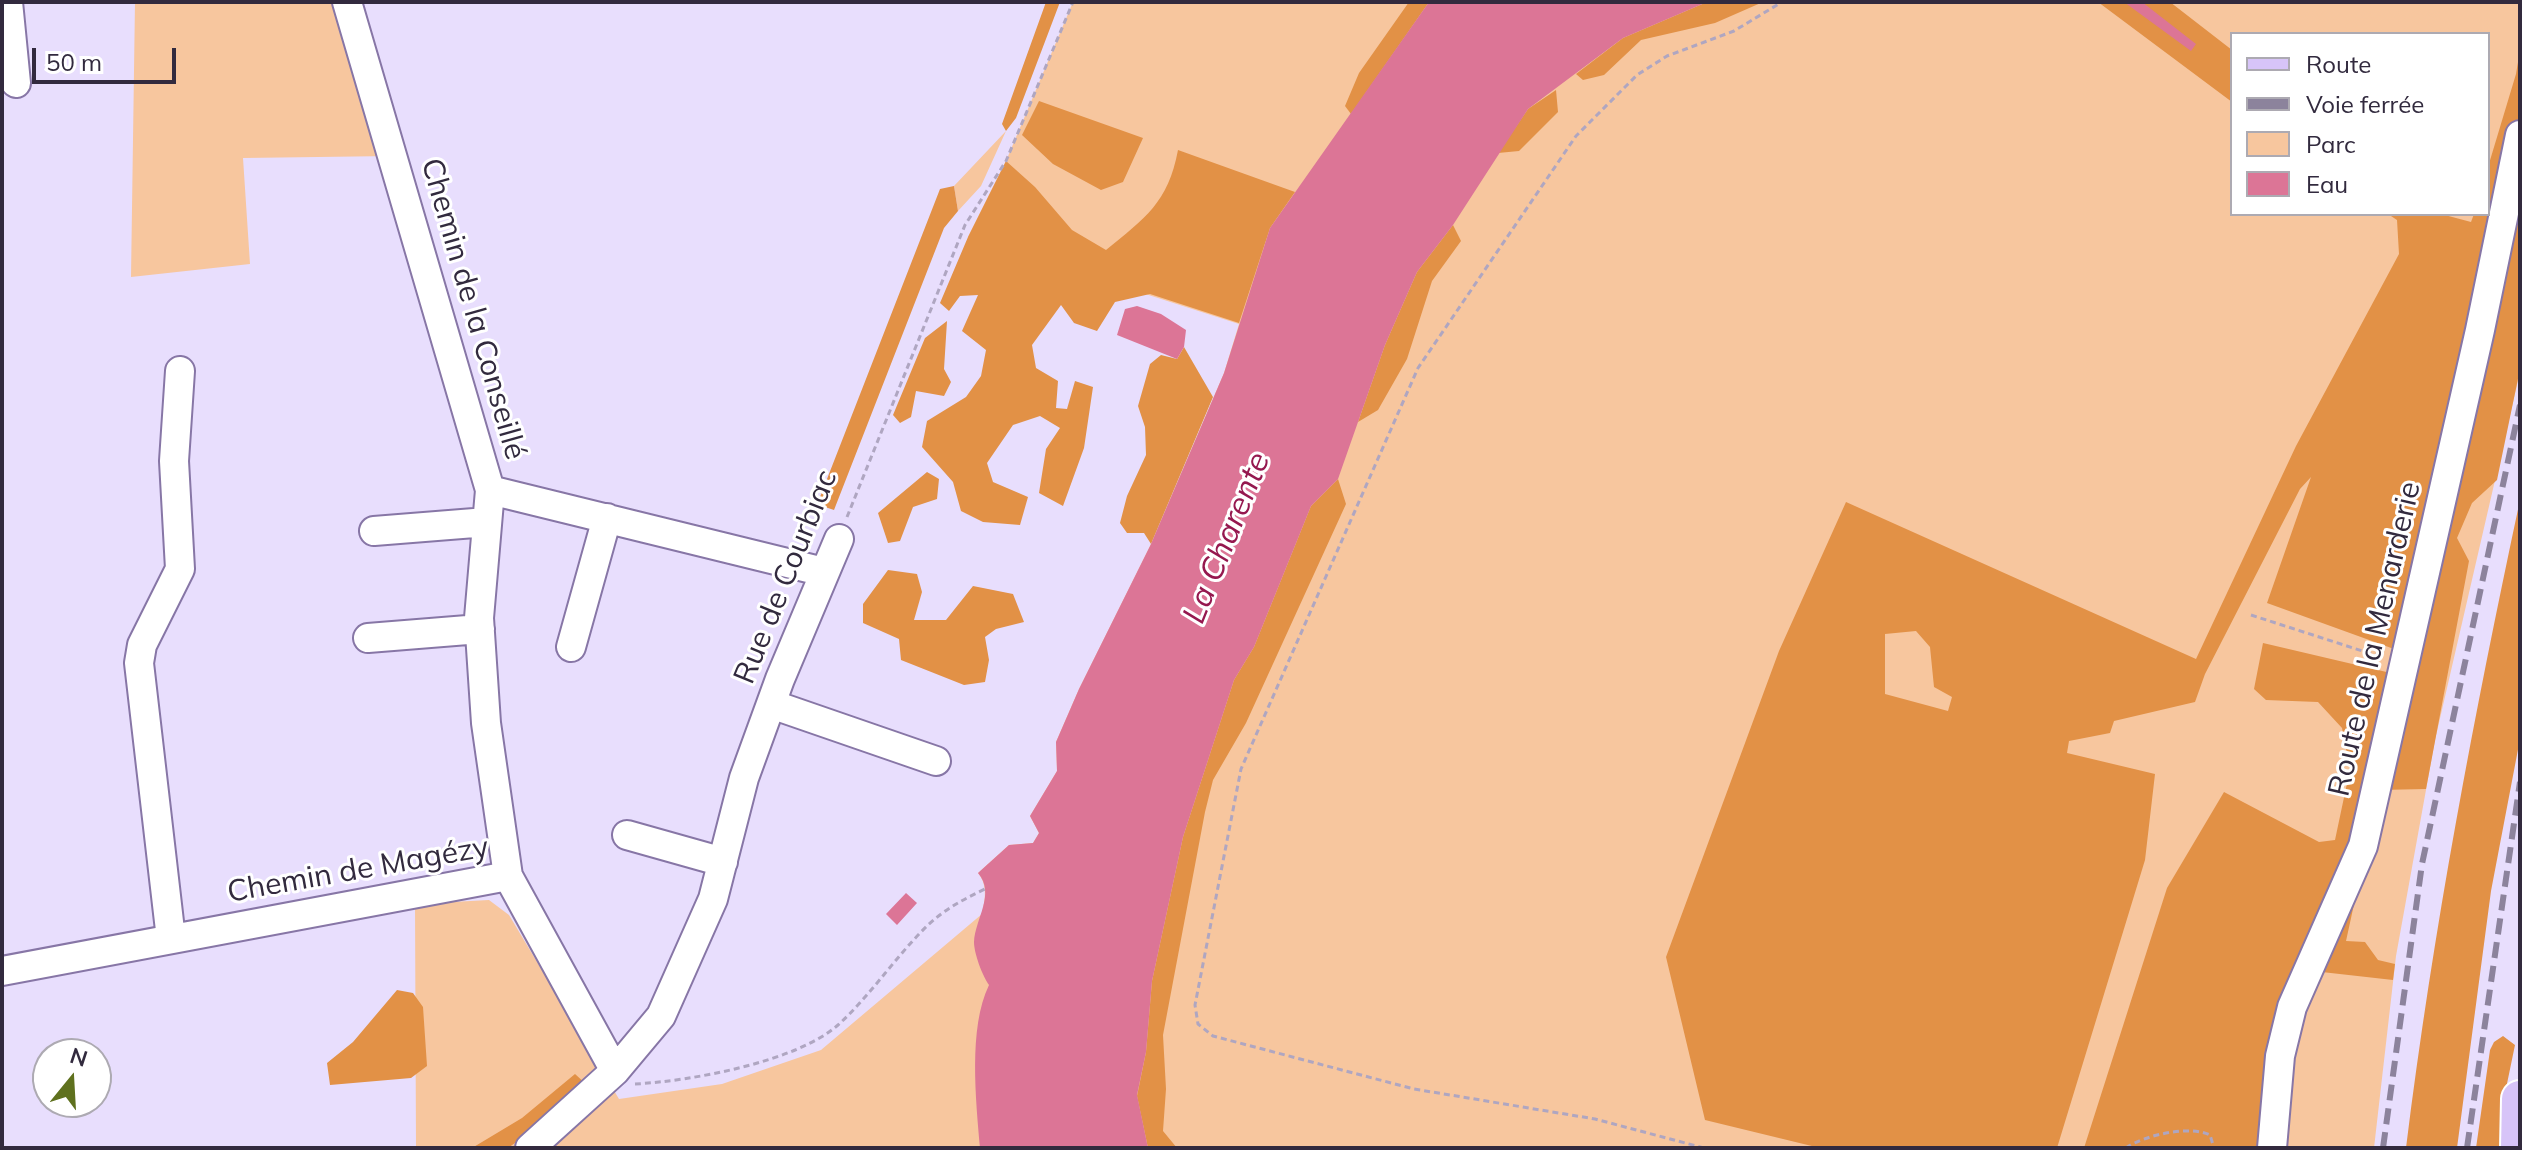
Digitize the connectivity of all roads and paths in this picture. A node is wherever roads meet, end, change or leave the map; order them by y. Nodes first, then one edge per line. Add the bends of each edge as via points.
1 (8, 2) edge
2 (347, 2) edge
3 (1073, 2) edge
4 (1782, 2) edge
5 (16, 83) dead end
6 (2520, 135) edge
7 (180, 371) dead end
8 (490, 490) junction
9 (607, 518) junction
10 (487, 522) junction
11 (374, 531) dead end
12 (839, 539) joint
13 (824, 572) junction
14 (2251, 615) dead end
15 (480, 629) junction
16 (368, 638) dead end
17 (571, 647) dead end
18 (2404, 664) junction
19 (771, 704) junction
20 (936, 761) dead end
21 (627, 835) dead end
22 (723, 862) junction
23 (508, 876) junction
24 (985, 889) dead end
25 (171, 939) junction
26 (2, 971) edge
27 (612, 1074) junction
28 (2520, 1099) edge
29 (530, 1148) edge
30 (1704, 1148) edge
31 (2126, 1148) edge
32 (2214, 1148) edge
33 (2272, 1148) edge
34 (2519, 1148) edge

1 - 5 street
2 - 8 street, Chemin de la Conseillé
3 - 12 path, Rue de Courbiac via 1006,161 965,225
4 - 30 path via 1734,31 1667,56 1626,85 1576,136 1418,368 1241,769 1195,1005 1198,1024 1213,1036 1414,1089 1595,1119
6 - 18 street, Route de la Menarderie
7 - 25 street via 174,461 180,569 142,645 139,663
8 - 9 street, Chemin de la Conseillé
8 - 10 street
9 - 13 street, Chemin de la Conseillé
9 - 17 street
10 - 11 street
10 - 15 street
12 - 13 street, Rue de Courbiac
13 - 19 street, Rue de Courbiac
14 - 18 path
15 - 16 street
15 - 23 street via 486,723
18 - 33 street, Route de la Menarderie via 2363,846 2292,1007 2280,1056
19 - 20 street
19 - 22 street, Rue de Courbiac via 744,778
21 - 22 street
22 - 27 street, Rue de Courbiac via 713,899 661,1016
23 - 25 street, Chemin de Magézy
23 - 27 street, Chemin de Magézy
24 - 27 path via 928,925 839,1024 818,1040 794,1051 666,1082 629,1084
25 - 26 street, Chemin de Magézy
27 - 29 street, Rue de Courbiac
28 - 34 main road
31 - 32 path via 2138,1139 2203,1132 2210,1135

